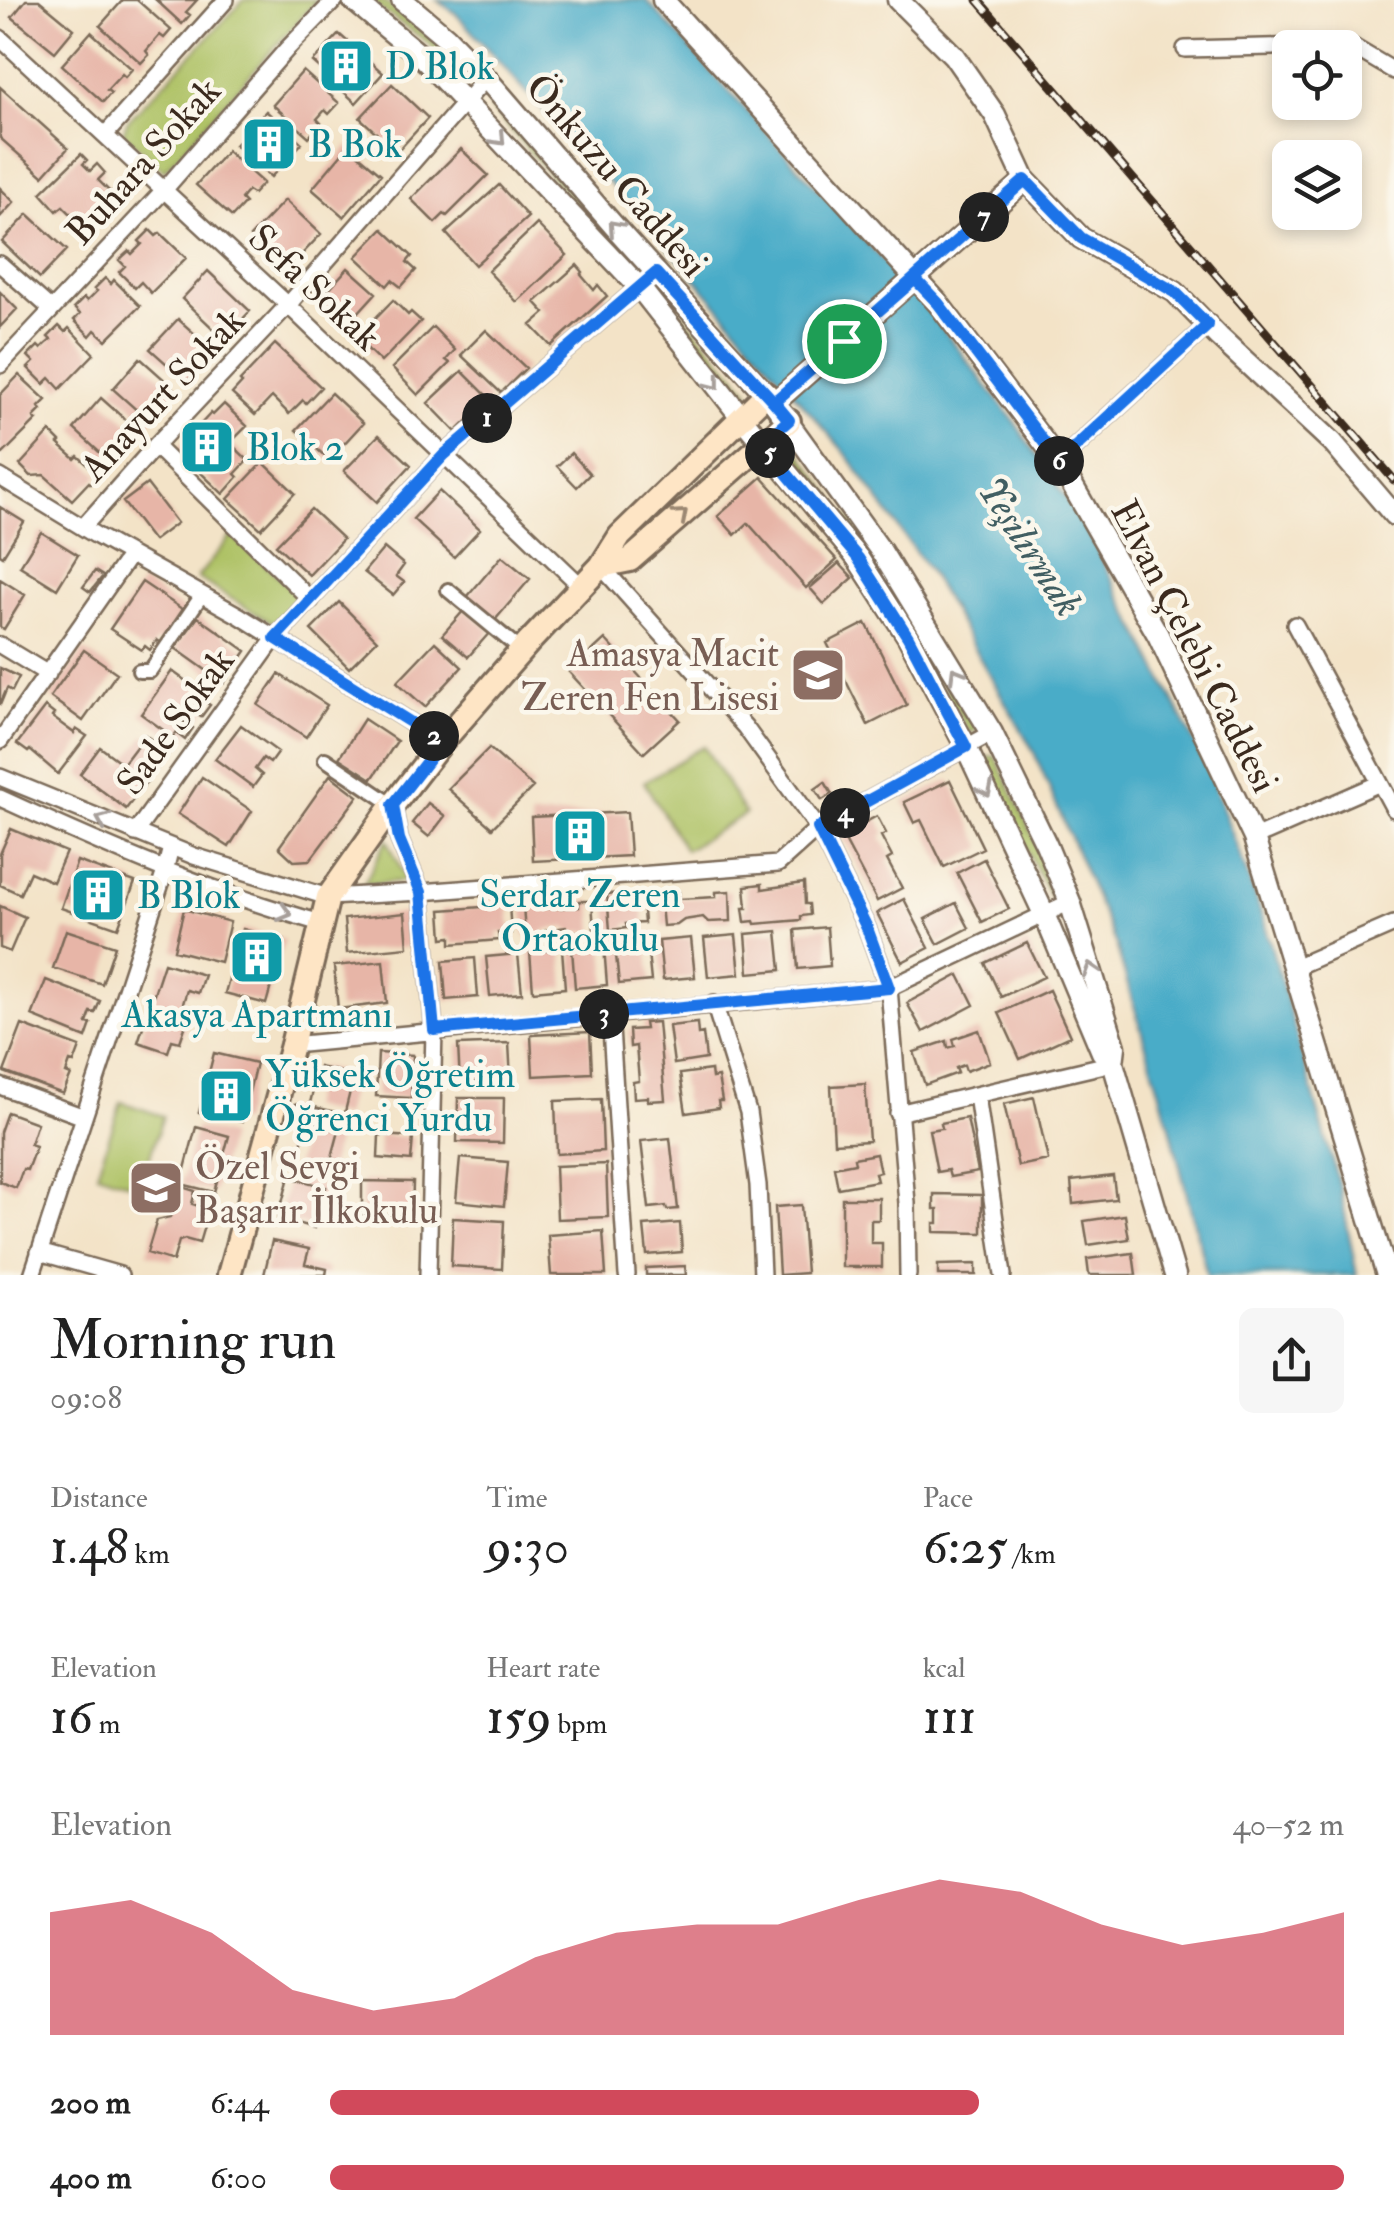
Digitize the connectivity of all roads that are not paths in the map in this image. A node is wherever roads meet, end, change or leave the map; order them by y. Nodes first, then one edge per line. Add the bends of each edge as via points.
1 (226, 0) edge
2 (334, 0) edge
3 (353, 0) edge
4 (402, 0) edge
5 (663, 0) edge
6 (898, 0) edge
7 (0, 38) edge
8 (1186, 49) dead end
9 (1394, 72) edge
10 (486, 78) junction
11 (464, 102) junction
12 (104, 135) junction
13 (1025, 180) junction
14 (164, 190) junction
15 (0, 264) edge
16 (656, 273) junction
17 (915, 279) junction
18 (640, 288) junction
19 (288, 305) junction
20 (51, 309) junction
21 (1208, 325) junction
22 (0, 365) edge
23 (776, 406) junction
24 (742, 418) junction
25 (762, 444) junction
26 (154, 446) junction
27 (444, 455) junction
28 (1059, 462) junction
29 (0, 476) edge
30 (1394, 516) edge
31 (82, 527) junction
32 (130, 554) junction
33 (601, 566) junction
34 (582, 588) junction
35 (448, 590) dead end
36 (202, 595) junction
37 (311, 600) junction
38 (1296, 626) dead end
39 (275, 638) junction
40 (0, 645) edge
41 (522, 651) junction
42 (139, 672) dead end
43 (48, 674) junction
44 (992, 733) junction
45 (0, 741) edge
46 (442, 742) junction
47 (966, 747) junction
48 (325, 759) dead end
49 (0, 777) edge
50 (1380, 783) junction
51 (0, 798) edge
52 (393, 805) junction
53 (1394, 809) edge
54 (818, 828) junction
55 (135, 833) junction
56 (1254, 838) junction
57 (171, 847) junction
58 (165, 871) junction
59 (421, 892) junction
60 (328, 897) junction
61 (1070, 902) junction
62 (1044, 914) junction
63 (321, 923) junction
64 (1394, 924) edge
65 (1295, 966) junction
66 (889, 988) junction
67 (714, 1003) junction
68 (610, 1013) junction
69 (434, 1030) junction
70 (292, 1045) junction
71 (1113, 1062) junction
72 (0, 1086) edge
73 (977, 1096) junction
74 (289, 1109) junction
75 (898, 1113) junction
76 (84, 1117) junction
77 (357, 1125) dead end
78 (39, 1252) junction
79 (32, 1275) edge
80 (120, 1275) edge
81 (229, 1275) edge
82 (428, 1275) edge
83 (627, 1275) edge
84 (762, 1275) edge
85 (908, 1275) edge
86 (1004, 1275) edge
87 (1173, 1275) edge
88 (1387, 1275) edge

1 - 12 street
2 - 14 street, Buhara Sokak
3 - 11 street, Önkuzu Caddesi
4 - 10 street, Önkuzu Caddesi
5 - 17 street, Elvan Çelebi Caddesi
6 - 13 street via 954,56 995,115
7 - 12 street, Sefa Sokak
8 - 9 street via 1350,46
10 - 11 street, Anayurt Sokak
16 -> 10 street, Önkuzu Caddesi
11 -> 18 street, Önkuzu Caddesi
11 - 19 street, Anayurt Sokak
12 - 14 street, Sefa Sokak
13 - 17 street
13 - 21 street via 1081,238 1175,292
14 - 19 street, Sefa Sokak
14 - 20 street, Buhara Sokak
15 - 20 street
16 - 18 street, Sade Sokak
16 - 23 street, Önkuzu Caddesi
17 - 23 street
17 - 28 street, Elvan Çelebi Caddesi
18 -> 24 street, Önkuzu Caddesi
18 - 27 street, Sade Sokak
19 - 26 street, Anayurt Sokak
19 - 27 street, Sefa Sokak
20 - 22 street, Buhara Sokak
21 - 28 street
21 - 30 street via 1332,442
23 - 24 main road
23 - 25 main road
44 -> 23 street, Önkuzu Caddesi via 882,551
24 - 25 street, Önkuzu Caddesi
24 - 33 main road via 620,536
33 -> 25 main road via 630,560
25 - 47 street, Önkuzu Caddesi via 858,558
26 - 31 street, Anayurt Sokak
26 - 37 street
27 - 34 street, Sefa Sokak
27 - 37 street, Sade Sokak
28 - 56 street, Elvan Çelebi Caddesi via 1158,635
29 - 31 street
31 - 32 street
32 - 36 street
32 - 43 street
33 - 34 main road
33 - 54 street via 744,726
34 - 41 main road
35 - 41 street
36 - 39 street
36 - 42 street via 150,671
37 - 39 street, Sade Sokak
38 - 50 street
39 - 46 street
39 - 55 street, Sade Sokak
40 - 43 street
41 - 46 main road
43 - 45 street
44 - 47 street
44 - 61 street, Önkuzu Caddesi
46 - 52 main road
47 - 54 street
47 -> 62 street, Önkuzu Caddesi
48 - 52 street
55 -> 49 street
50 - 53 street
50 - 56 street
51 - 58 street
52 - 59 street
52 - 60 main road
54 - 59 street via 778,864
54 - 66 street
55 - 57 street
56 - 65 street, Elvan Çelebi Caddesi
57 - 58 street
57 - 60 street
58 -> 63 street
58 - 76 street
59 - 60 street
59 - 69 street
60 - 63 main road
61 - 62 street
71 -> 61 street, Önkuzu Caddesi via 1115,1048
62 - 66 street
62 - 71 street, Önkuzu Caddesi via 1102,1052
63 - 70 main road
64 - 65 street
65 - 88 street, Elvan Çelebi Caddesi
66 - 67 street
66 - 75 street
67 - 68 street
67 - 84 street via 748,1112
68 - 69 street
68 - 83 street
69 - 70 street
69 - 82 street
70 - 74 main road
71 - 73 street
71 - 87 street
72 - 76 street
73 - 75 street
73 - 86 street
74 - 77 street
74 - 81 main road
75 - 85 street
76 - 78 street
78 - 79 street
78 - 80 street

